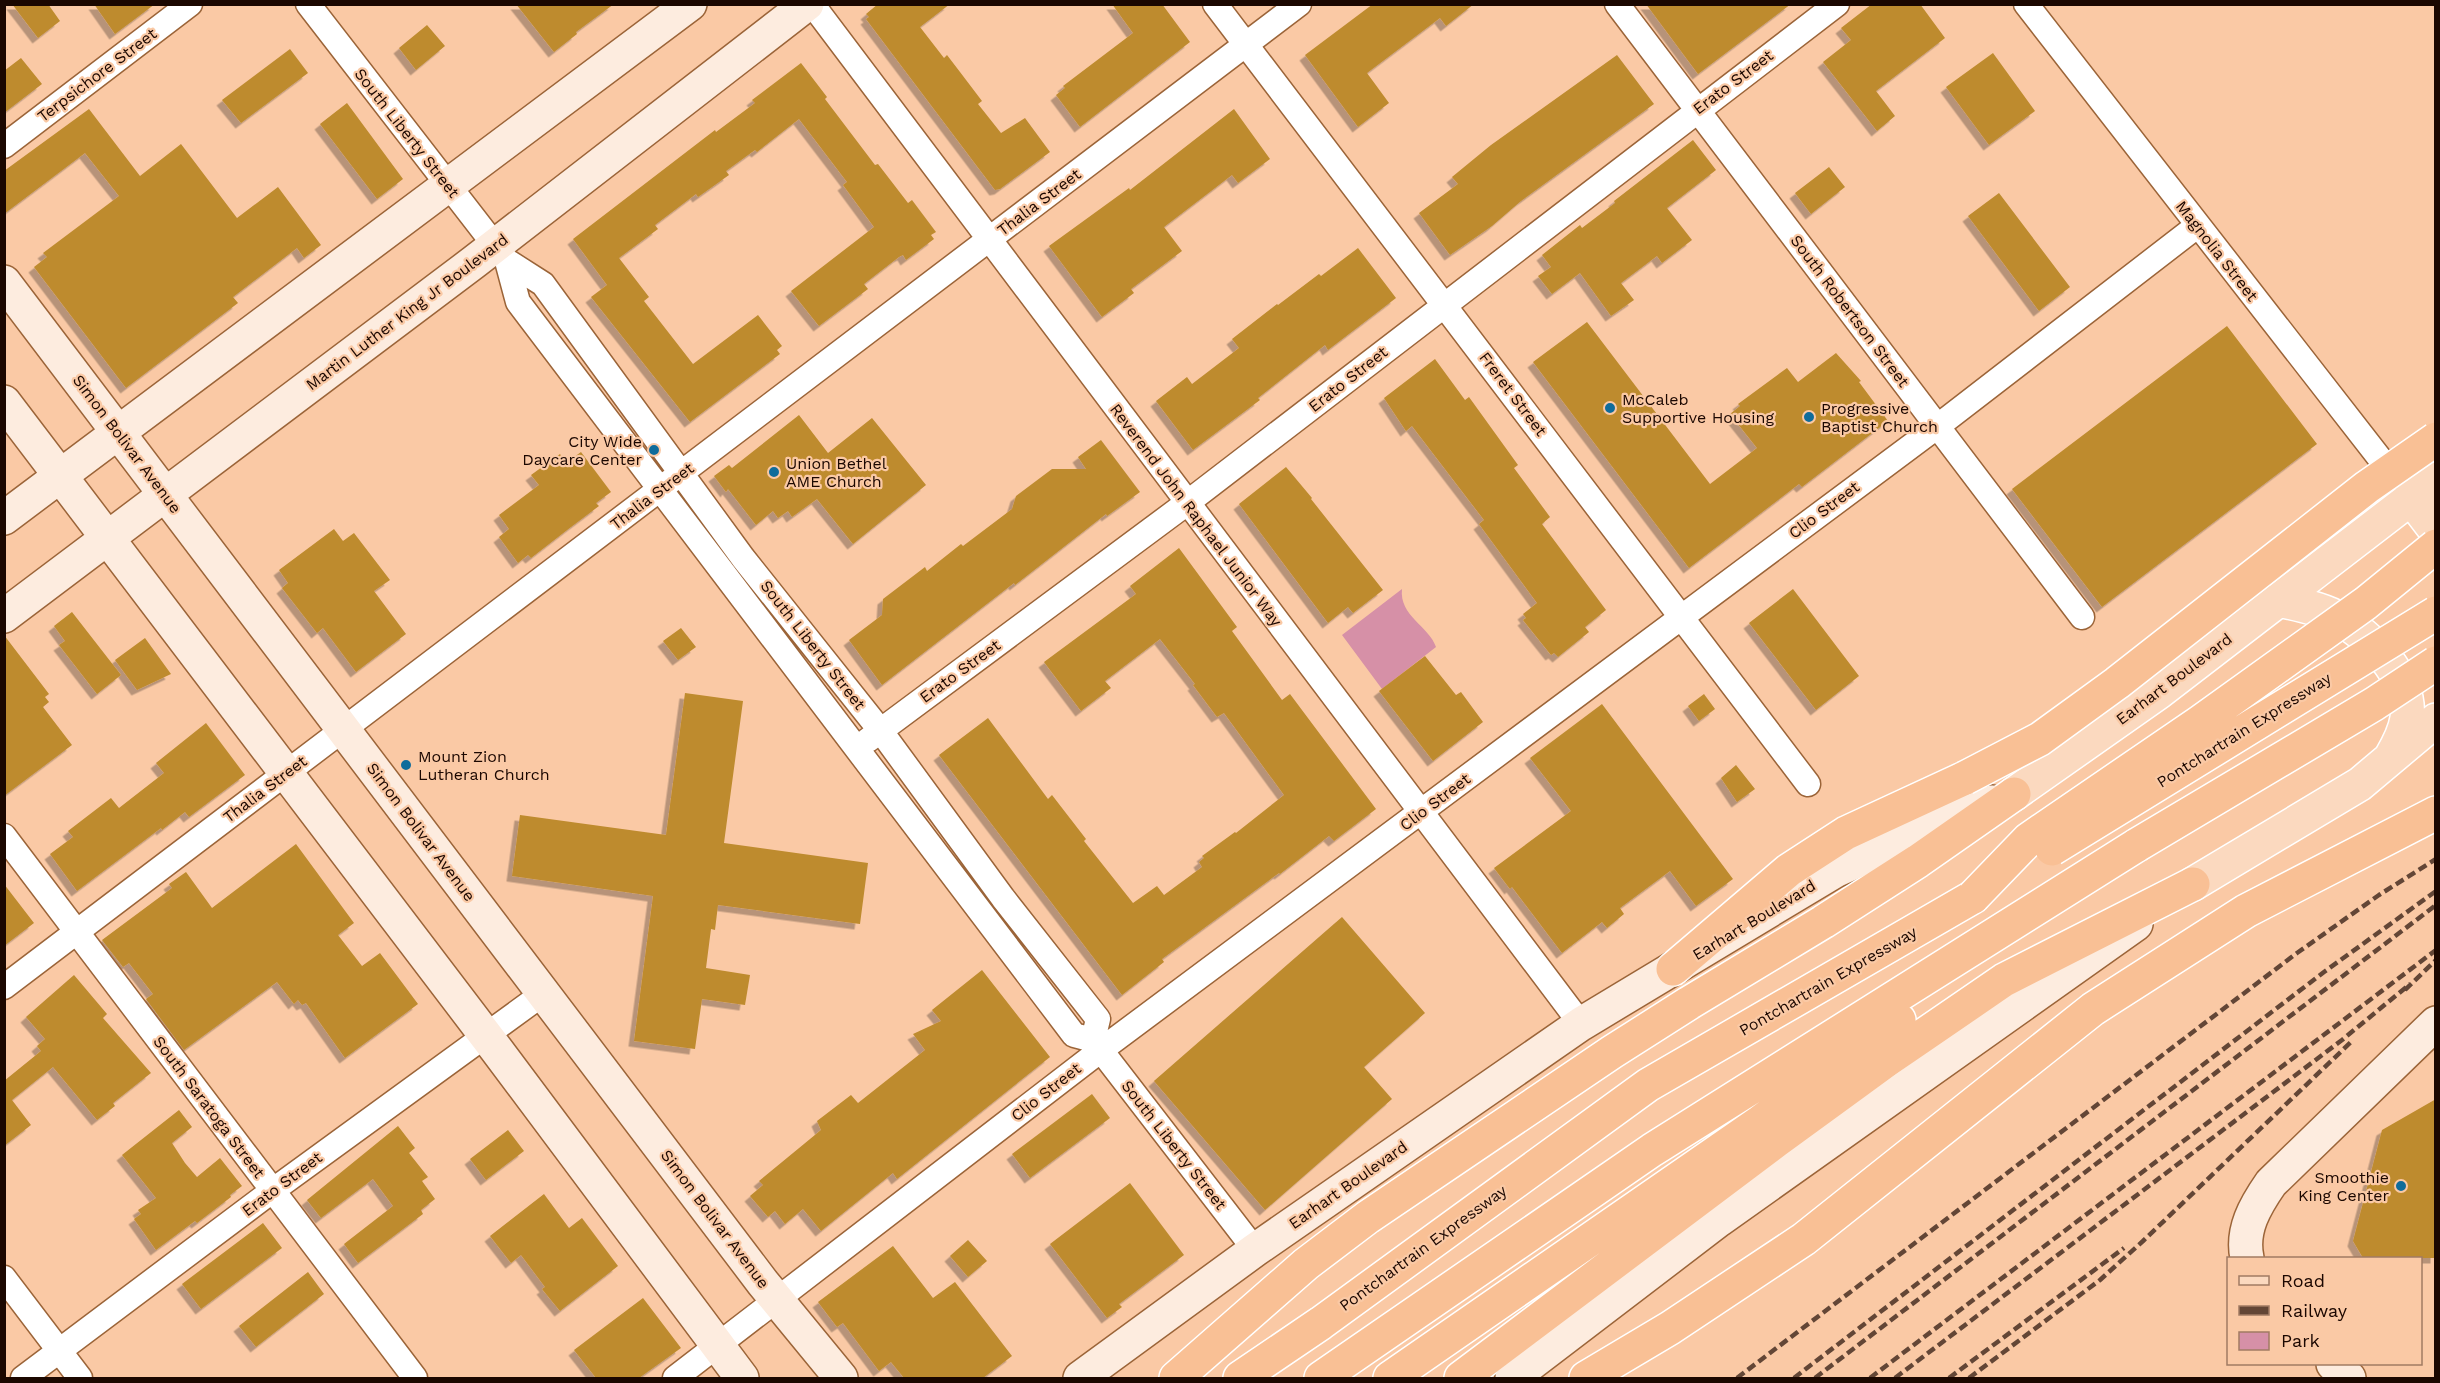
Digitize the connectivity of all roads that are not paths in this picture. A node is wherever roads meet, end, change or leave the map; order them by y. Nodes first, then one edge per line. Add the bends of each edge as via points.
1 (190, 4) edge
2 (308, 4) edge
3 (690, 4) edge
4 (810, 4) edge
5 (1215, 4) edge
6 (1299, 4) edge
7 (1617, 4) edge
8 (1837, 4) edge
9 (2026, 4) edge
10 (1246, 45) junction
11 (1697, 110) junction
12 (4, 146) edge
13 (448, 187) junction
14 (2197, 226) junction
15 (989, 240) junction
16 (501, 253) junction
17 (4, 282) edge
18 (1445, 304) junction
19 (4, 402) edge
20 (1938, 426) junction
21 (118, 433) junction
22 (2436, 439) edge
23 (682, 474) junction
24 (61, 475) junction
25 (2423, 488) edge
26 (660, 490) junction
27 (166, 496) junction
28 (1187, 503) junction
29 (4, 518) edge
30 (2436, 531) edge
31 (108, 539) junction
32 (2436, 546) edge
33 (2278, 600) junction
34 (2436, 613) edge
35 (4, 616) edge
36 (1682, 617) junction
37 (2082, 617) dead end
38 (2436, 663) edge
39 (2436, 720) edge
40 (343, 730) junction
41 (880, 730) junction
42 (856, 748) junction
43 (2389, 761) junction
44 (286, 773) junction
45 (1808, 784) dead end
46 (2014, 794) junction
47 (1420, 813) junction
48 (2436, 813) edge
49 (4, 836) edge
50 (2137, 845) junction
51 (2193, 884) junction
52 (1973, 897) junction
53 (77, 931) junction
54 (1673, 969) junction
55 (4, 987) edge
56 (544, 993) junction
57 (2436, 1023) edge
58 (1581, 1024) junction
59 (485, 1035) junction
60 (1097, 1045) junction
61 (272, 1191) junction
62 (1255, 1250) junction
63 (2247, 1257) edge
64 (4, 1278) edge
65 (776, 1300) junction
66 (719, 1344) junction
67 (59, 1352) junction
68 (2334, 1365) edge
69 (23, 1378) edge
70 (80, 1378) edge
71 (415, 1378) edge
72 (675, 1378) edge
73 (742, 1378) edge
74 (842, 1378) edge
75 (1080, 1378) edge
76 (1176, 1378) edge
77 (1240, 1378) edge
78 (1321, 1378) edge
79 (1390, 1378) edge
80 (1461, 1378) edge
81 (1512, 1378) edge
82 (1586, 1378) edge
83 (2349, 1378) edge

1 - 12 street, Terpsichore Street
2 - 13 street, South Liberty Street
3 - 13 street
4 - 15 street, Reverend John Raphael Junior Way
4 - 16 street, Martin Luther King Jr Boulevard
5 - 10 street, Freret Street
6 - 10 street, Thalia Street
7 - 11 street, South Robertson Street
8 - 11 street, Erato Street
9 - 14 street, Magnolia Street
10 - 15 street, Thalia Street
10 - 18 street, Freret Street
11 - 18 street, Erato Street
11 - 20 street, South Robertson Street
13 - 16 street, South Liberty Street
13 - 21 street
14 - 20 street, Clio Street
14 - 25 street, Magnolia Street
15 - 23 street, Thalia Street
15 - 28 street, Reverend John Raphael Junior Way
16 - 23 street, South Liberty Street via 543,284
16 - 26 street, South Liberty Street via 518,302
16 - 27 street, Martin Luther King Jr Boulevard
17 - 21 street, Simon Bolivar Avenue
18 - 28 street, Erato Street
18 - 36 street, Freret Street
19 - 24 street
20 - 36 street, Clio Street
20 - 37 street, South Robertson Street
21 - 24 street
21 - 27 street, Simon Bolivar Avenue
22 - 54 highway, bridge via 2367,487 2040,740 1846,833 1789,870
23 - 26 street, Thalia Street
23 - 41 street, South Liberty Street via 743,558
24 - 29 street
24 - 31 street
25 - 30 main road
25 - 33 main road, Earhart Boulevard
26 - 40 street, Thalia Street
26 - 42 street, South Liberty Street
27 - 31 street, Martin Luther King Jr Boulevard
27 - 40 street, Simon Bolivar Avenue
28 - 41 street, Erato Street
28 - 47 street, Reverend John Raphael Junior Way
31 - 35 street, Martin Luther King Jr Boulevard
31 - 44 street
32 - 52 highway, bridge via 2366,603 2029,839
33 - 43 main road via 2335,617 2360,632 2396,673 2407,717
33 - 46 main road, Earhart Boulevard via 2159,692
34 - 52 highway, Pontchartrain Expressway, bridge
36 - 45 street, Freret Street
36 - 47 street, Clio Street
38 - 50 highway, bridge
39 - 43 main road
40 - 44 street, Thalia Street
40 - 56 street, Simon Bolivar Avenue
41 - 42 street, Erato Street
41 - 60 street, South Liberty Street via 1098,1019
42 - 60 street, South Liberty Street via 1074,1035
43 - 51 main road via 2360,783
44 - 53 street, Thalia Street
44 - 59 street
46 - 54 street, Earhart Boulevard via 1835,871
46 - 76 highway via 1823,922 1612,1052 1368,1217 1306,1263
47 - 58 street, Reverend John Raphael Junior Way
47 - 60 street, Clio Street
48 - 82 highway via 2246,911 2093,1009 1804,1239 1670,1328
49 - 53 street, South Saratoga Street
50 - 78 highway via 1652,1150
50 - 79 highway via 1760,1122
51 - 80 highway via 2004,981 1886,1061
51 - 81 street via 1719,1220
52 - 77 highway, Pontchartrain Expressway via 1648,1085
53 - 55 street, Thalia Street
53 - 61 street, South Saratoga Street
54 - 58 street, Earhart Boulevard
56 - 59 street, Erato Street
56 - 65 street, Simon Bolivar Avenue
57 - 63 street via 2271,1183 2256,1203 2248,1227 2244,1247
58 - 62 street, Earhart Boulevard
59 - 61 street, Erato Street
59 - 66 street
60 - 62 street, South Liberty Street
60 - 65 street, Clio Street
61 - 67 street, Erato Street
61 - 71 street, South Saratoga Street
62 - 75 street, Earhart Boulevard
64 - 67 street
65 - 66 street, Clio Street
65 - 74 street, Simon Bolivar Avenue
66 - 72 street, Clio Street
66 - 73 street
67 - 69 street, Erato Street
67 - 70 street
68 - 83 street

